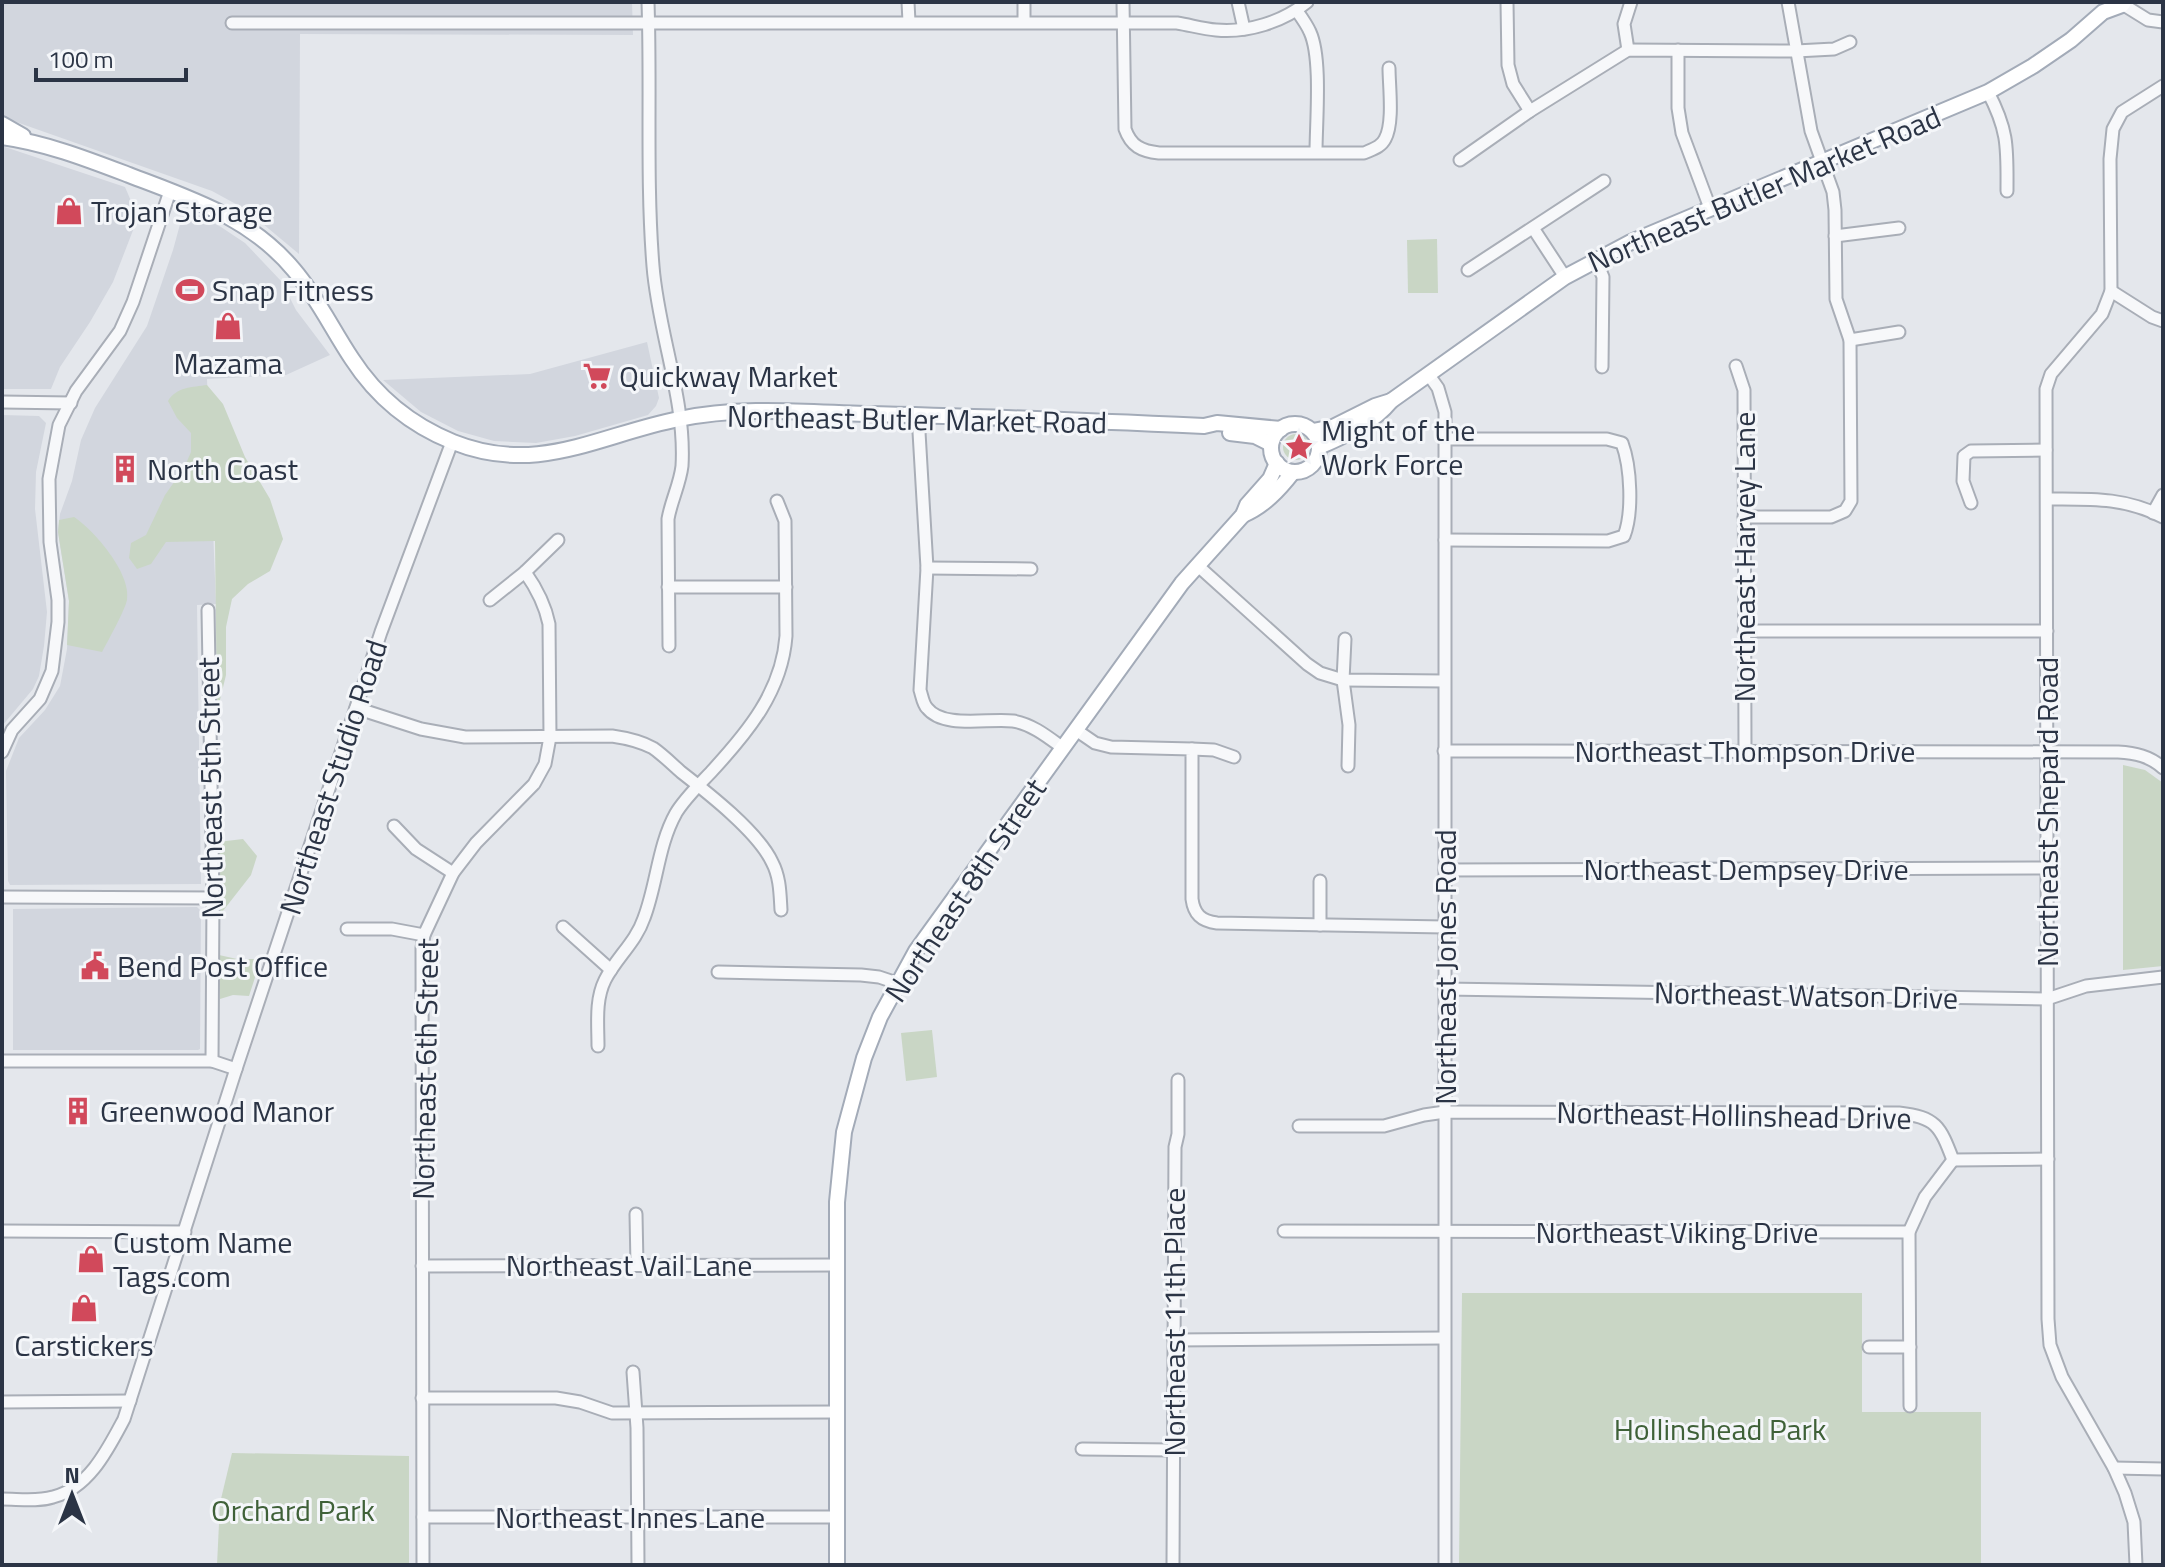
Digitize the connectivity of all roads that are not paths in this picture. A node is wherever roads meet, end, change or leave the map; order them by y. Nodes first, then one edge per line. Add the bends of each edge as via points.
1 (648, 2) edge
2 (908, 2) edge
3 (1024, 2) edge
4 (1123, 2) edge
5 (1238, 2) edge
6 (1307, 2) edge
7 (1507, 2) edge
8 (1631, 2) edge
9 (1788, 2) edge
10 (2122, 3) edge
11 (2104, 7) edge
12 (1297, 11) junction
13 (909, 22) junction
14 (1024, 22) junction
15 (2163, 22) edge
16 (232, 23) dead end
17 (649, 23) junction
18 (1123, 23) junction
19 (1244, 29) junction
20 (1850, 42) dead end
21 (1628, 50) junction
22 (1678, 50) junction
23 (1796, 51) junction
24 (1389, 68) dead end
25 (2162, 88) edge
26 (1988, 92) junction
27 (1530, 111) junction
28 (2, 124) edge
29 (2, 137) edge
30 (30, 141) junction
31 (1316, 152) junction
32 (1460, 160) dead end
33 (1822, 162) junction
34 (1604, 181) dead end
35 (170, 191) junction
36 (2007, 191) dead end
37 (1710, 208) junction
38 (1533, 228) junction
39 (1899, 228) dead end
40 (1835, 236) junction
41 (1596, 260) junction
42 (1468, 270) dead end
43 (1565, 277) junction
44 (2111, 291) junction
45 (2163, 321) edge
46 (1899, 332) dead end
47 (1850, 340) junction
48 (1736, 366) dead end
49 (1602, 367) dead end
50 (1428, 374) junction
51 (1391, 401) junction
52 (2, 402) edge
53 (71, 403) junction
54 (918, 415) junction
55 (680, 419) junction
56 (1204, 426) junction
57 (1281, 429) junction
58 (1313, 431) junction
59 (1445, 439) junction
60 (452, 442) junction
61 (1271, 444) junction
62 (1319, 447) junction
63 (2046, 450) junction
64 (1277, 463) junction
65 (1293, 472) junction
66 (2163, 495) edge
67 (2047, 499) junction
68 (777, 501) dead end
69 (1971, 503) dead end
70 (1243, 515) junction
71 (2158, 515) edge
72 (1744, 517) junction
73 (558, 540) dead end
74 (1445, 540) junction
75 (1197, 565) junction
76 (927, 568) junction
77 (1031, 569) dead end
78 (525, 572) junction
79 (668, 587) junction
80 (786, 587) junction
81 (490, 600) dead end
82 (208, 610) dead end
83 (1744, 631) junction
84 (2047, 631) junction
85 (1345, 639) dead end
86 (669, 646) dead end
87 (1343, 680) junction
88 (1444, 681) junction
89 (356, 708) junction
90 (1076, 730) junction
91 (550, 737) junction
92 (1063, 748) junction
93 (1192, 749) junction
94 (1745, 750) junction
95 (1444, 751) junction
96 (2046, 751) junction
97 (2, 752) edge
98 (1234, 757) dead end
99 (1348, 766) dead end
100 (2163, 768) edge
101 (699, 785) junction
102 (394, 826) dead end
103 (2046, 868) junction
104 (1445, 870) junction
105 (453, 873) junction
106 (1320, 881) dead end
107 (2, 897) edge
108 (213, 898) junction
109 (781, 910) dead end
110 (1320, 925) junction
111 (563, 927) dead end
112 (1445, 927) junction
113 (347, 929) dead end
114 (424, 935) junction
115 (611, 970) junction
116 (718, 972) dead end
117 (2163, 977) edge
118 (897, 983) junction
119 (1445, 989) junction
120 (2047, 999) junction
121 (598, 1046) dead end
122 (2, 1061) edge
123 (212, 1061) junction
124 (236, 1069) junction
125 (1178, 1080) dead end
126 (1445, 1112) junction
127 (1299, 1126) dead end
128 (2048, 1159) junction
129 (1953, 1160) junction
130 (636, 1214) dead end
131 (2, 1231) edge
132 (1284, 1231) dead end
133 (1445, 1231) junction
134 (185, 1232) junction
135 (1909, 1232) junction
136 (637, 1265) junction
137 (836, 1265) junction
138 (422, 1266) junction
139 (1444, 1338) junction
140 (1174, 1340) junction
141 (1869, 1347) dead end
142 (1910, 1347) junction
143 (633, 1372) dead end
144 (422, 1398) junction
145 (130, 1401) junction
146 (2, 1402) edge
147 (1910, 1406) dead end
148 (836, 1412) junction
149 (636, 1413) junction
150 (1082, 1449) dead end
151 (1173, 1450) junction
152 (2114, 1468) junction
153 (2163, 1469) edge
154 (2, 1499) edge
155 (638, 1516) junction
156 (423, 1517) junction
157 (836, 1517) junction
158 (423, 1565) edge
159 (638, 1565) edge
160 (837, 1565) edge
161 (1173, 1565) edge
162 (1445, 1565) edge
163 (2136, 1565) edge

1 - 17 street
2 - 13 street
3 - 14 street
4 - 18 street
5 - 19 street
6 - 12 street
7 - 27 street via 1508,65
8 - 21 street via 1624,24
9 - 23 street
10 - 11 main road, Northeast Butler Market Road
10 - 15 street via 2148,20
11 - 26 main road, Northeast Butler Market Road via 2071,40
12 - 19 street
12 - 31 street via 1314,44
13 - 14 street
13 - 17 street
14 - 18 street
16 - 17 street
17 - 55 street via 653,268
18 - 19 street
18 - 31 street via 1123,117 1134,146 1159,153
20 - 23 street via 1834,49
21 - 22 street
21 - 27 street
22 - 23 street
22 - 37 street via 1682,133
23 - 33 street
24 - 31 street via 1389,124 1379,147 1364,153
25 - 44 street, Northeast Shepard Road via 2122,112 2113,129
26 - 33 main road, Northeast Butler Market Road
26 - 36 street via 2005,132
27 - 32 street
28 - 30 main road, Northeast Butler Market Road
29 - 30 main road, Northeast Butler Market Road
30 - 35 main road, Northeast Butler Market Road
33 - 37 main road, Northeast Butler Market Road
33 - 40 street via 1833,192
34 - 38 street
35 - 53 street via 120,331
35 - 60 main road, Northeast Butler Market Road via 243,224 273,247 310,289 375,390 421,426
37 - 41 main road, Northeast Butler Market Road
38 - 42 street
38 - 43 street
39 - 40 street
40 - 47 street via 1836,299
41 - 43 main road, Northeast Butler Market Road
41 - 49 street via 1603,277
43 - 50 main road, Northeast Butler Market Road
44 - 45 street
44 - 63 street, Northeast Shepard Road via 2102,314 2051,374 2046,389
46 - 47 street
47 - 72 street via 1851,501 1845,511 1831,517
48 - 72 street, Northeast Harvey Lane via 1744,390
50 - 51 main road, Northeast Butler Market Road
50 - 59 street, Northeast Jones Road via 1442,397
51 - 58 main road, Northeast Butler Market Road
51 - 62 main road, Northeast Butler Market Road via 1369,423
52 - 53 street
53 - 97 street via 59,425 49,479 58,600 52,671 40,699 12,730
54 - 55 main road, Northeast Butler Market Road via 733,412
54 - 56 main road, Northeast Butler Market Road
54 - 76 street
55 - 60 main road, Northeast Butler Market Road via 536,455 511,456
55 - 79 street via 682,466 668,519
56 - 57 main road, Northeast Butler Market Road
56 - 61 main road, Northeast Butler Market Road
57 - 58 main road via 1301,424
57 - 61 main road
58 - 62 main road
59 - 74 street, Northeast Jones Road
59 - 74 street via 1622,443 1628,459 1628,524 1624,536 1608,541
60 - 89 street, Northeast Studio Road
61 - 64 main road
62 - 65 main road via 1318,458 1308,469
63 - 67 street, Northeast Shepard Road
63 - 69 street via 1971,451 1964,456 1963,481
64 - 65 main road
64 - 70 main road, Northeast 8th Street
65 - 70 main road, Northeast 8th Street via 1257,509
66 - 71 street
67 - 71 street via 2116,500
67 - 84 street, Northeast Shepard Road
68 - 80 street via 785,521
70 - 75 main road, Northeast 8th Street
72 - 83 street, Northeast Harvey Lane
73 - 78 street
74 - 88 street, Northeast Jones Road
75 - 87 street via 1307,664
75 - 90 main road, Northeast 8th Street
76 - 77 street
76 - 92 street via 920,690 926,707 952,721 1015,721
78 - 81 street
78 - 91 street, Northeast 6th Street via 537,588 549,624
79 - 80 street
79 - 86 street
80 - 101 street via 785,653 777,678 760,715
82 - 108 street, Northeast 5th Street
83 - 84 street
83 - 94 street, Northeast Harvey Lane
84 - 96 street, Northeast Shepard Road
85 - 87 street
87 - 88 street
87 - 99 street
88 - 95 street, Northeast Jones Road
89 - 91 street via 442,734
89 - 124 street, Northeast Studio Road
90 - 92 main road, Northeast 8th Street
90 - 93 street via 1111,747
91 - 101 street via 628,738 653,748
91 - 105 street, Northeast 6th Street via 534,784
92 - 118 main road, Northeast 8th Street
93 - 98 street
93 - 110 street via 1192,899 1198,916 1217,923
94 - 95 street, Northeast Thompson Drive
94 - 96 street, Northeast Thompson Drive
95 - 104 street, Northeast Jones Road
96 - 100 street, Northeast Thompson Drive via 2137,753
96 - 103 street, Northeast Shepard Road
101 - 109 street via 765,849 776,871
101 - 115 street via 677,811 645,917
102 - 105 street via 416,849
103 - 104 street, Northeast Dempsey Drive
103 - 120 street, Northeast Shepard Road
104 - 112 street, Northeast Jones Road
105 - 114 street, Northeast 6th Street
106 - 110 street
107 - 108 street
108 - 123 street, Northeast 5th Street
110 - 112 street
111 - 115 street
112 - 119 street, Northeast Jones Road
113 - 114 street
114 - 138 street, Northeast 6th Street
115 - 121 street via 599,1001
116 - 118 street via 861,975
117 - 120 street, Northeast Watson Drive via 2086,986
118 - 137 main road, Northeast 8th Street via 864,1058 844,1132
119 - 120 street, Northeast Watson Drive
119 - 126 street, Northeast Jones Road
120 - 128 street, Northeast Shepard Road
122 - 123 street
123 - 124 street
124 - 134 street, Northeast Studio Road
125 - 140 street, Northeast 11th Place
126 - 127 street, Northeast Hollinshead Drive via 1384,1126
126 - 129 street, Northeast Hollinshead Drive via 1899,1113 1933,1123
126 - 133 street, Northeast Jones Road
128 - 129 street
128 - 152 street, Northeast Shepard Road via 2050,1345 2062,1377
129 - 135 street via 1925,1197
130 - 136 street
131 - 134 street
132 - 133 street, Northeast Viking Drive
133 - 135 street, Northeast Viking Drive
133 - 139 street, Northeast Jones Road
134 - 145 street, Northeast Studio Road
135 - 142 street
136 - 137 street, Northeast Vail Lane
136 - 138 street, Northeast Vail Lane
137 - 148 main road, Northeast 8th Street
138 - 144 street, Northeast 6th Street
139 - 140 street
139 - 162 street, Northeast Jones Road
140 - 151 street, Northeast 11th Place
141 - 142 street
142 - 147 street
143 - 149 street
144 - 149 street via 556,1398 612,1413
144 - 156 street, Northeast 6th Street
145 - 146 street
145 - 154 street, Northeast Studio Road via 106,1452 73,1488 37,1500
148 - 149 street
148 - 157 main road, Northeast 8th Street
149 - 155 street
150 - 151 street
151 - 161 street, Northeast 11th Place
152 - 153 street
152 - 163 street, Northeast Shepard Road via 2134,1522
155 - 156 street, Northeast Innes Lane
155 - 157 street, Northeast Innes Lane
155 - 159 street
156 - 158 street, Northeast 6th Street
157 - 160 main road, Northeast 8th Street

